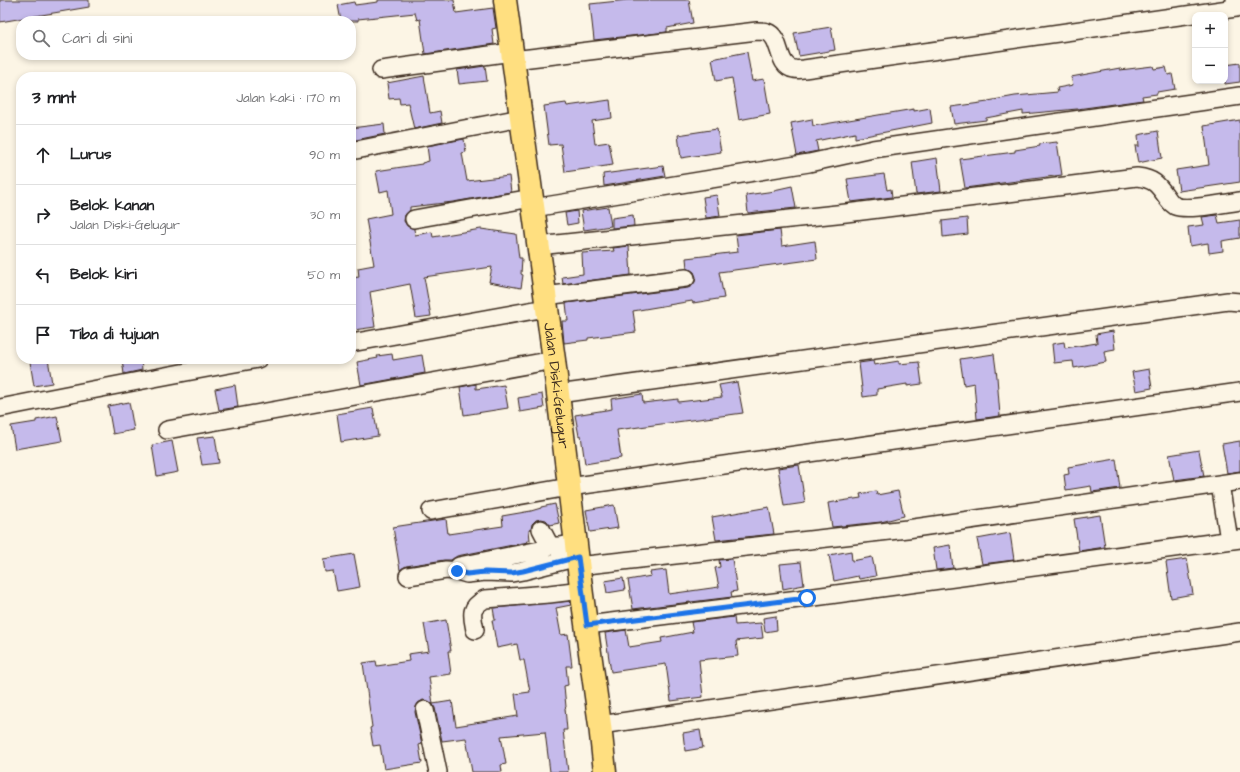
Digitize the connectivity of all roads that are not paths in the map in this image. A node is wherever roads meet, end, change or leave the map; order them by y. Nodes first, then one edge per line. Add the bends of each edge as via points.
1 (505, 0) edge
2 (1237, 5) edge
3 (512, 56) junction
4 (381, 70) dead end
5 (1240, 96) edge
6 (521, 118) junction
7 (356, 150) edge
8 (1240, 200) edge
9 (532, 203) junction
10 (414, 219) dead end
11 (538, 246) junction
12 (686, 278) dead end
13 (545, 302) junction
14 (1240, 302) edge
15 (356, 342) edge
16 (554, 360) junction
17 (229, 364) edge
18 (1240, 392) edge
19 (558, 394) junction
20 (0, 408) edge
21 (167, 430) dead end
22 (1240, 481) edge
23 (1220, 484) junction
24 (569, 487) junction
25 (431, 511) dead end
26 (541, 529) dead end
27 (1235, 540) edge
28 (566, 553) junction
29 (408, 576) dead end
30 (582, 590) junction
31 (587, 625) junction
32 (475, 630) dead end
33 (1240, 632) edge
34 (425, 710) dead end
35 (600, 725) junction
36 (438, 772) edge
37 (605, 772) edge

1 - 3 main road, Jalan Diski–Gelugur
2 - 3 street via 804,69 787,66 775,39 768,32 757,30
3 - 4 street
3 - 6 main road, Jalan Diski–Gelugur
5 - 9 street via 873,149 809,163
6 - 7 street
6 - 9 main road, Jalan Diski–Gelugur
8 - 11 street via 1188,208 1179,207 1173,205 1156,182 1137,177 853,212
9 - 10 street
9 - 11 main road, Jalan Diski–Gelugur
11 - 13 main road, Jalan Diski–Gelugur
12 - 13 street
13 - 15 street
13 - 16 main road, Jalan Diski–Gelugur
14 - 19 street
16 - 19 main road, Jalan Diski–Gelugur
16 - 21 street
17 - 20 street
18 - 24 street
19 - 24 main road, Jalan Diski–Gelugur
22 - 23 street
23 - 27 street
23 - 28 street via 907,529
24 - 25 street
24 - 28 main road, Jalan Diski–Gelugur
26 - 28 street
27 - 31 street
28 - 29 street via 540,550 461,565 453,570
28 - 30 main road, Jalan Diski–Gelugur
30 - 31 main road, Jalan Diski–Gelugur
30 - 32 street via 485,599 474,607 472,614
31 - 35 main road, Jalan Diski–Gelugur
33 - 35 street
34 - 36 street
35 - 37 main road, Jalan Diski–Gelugur

